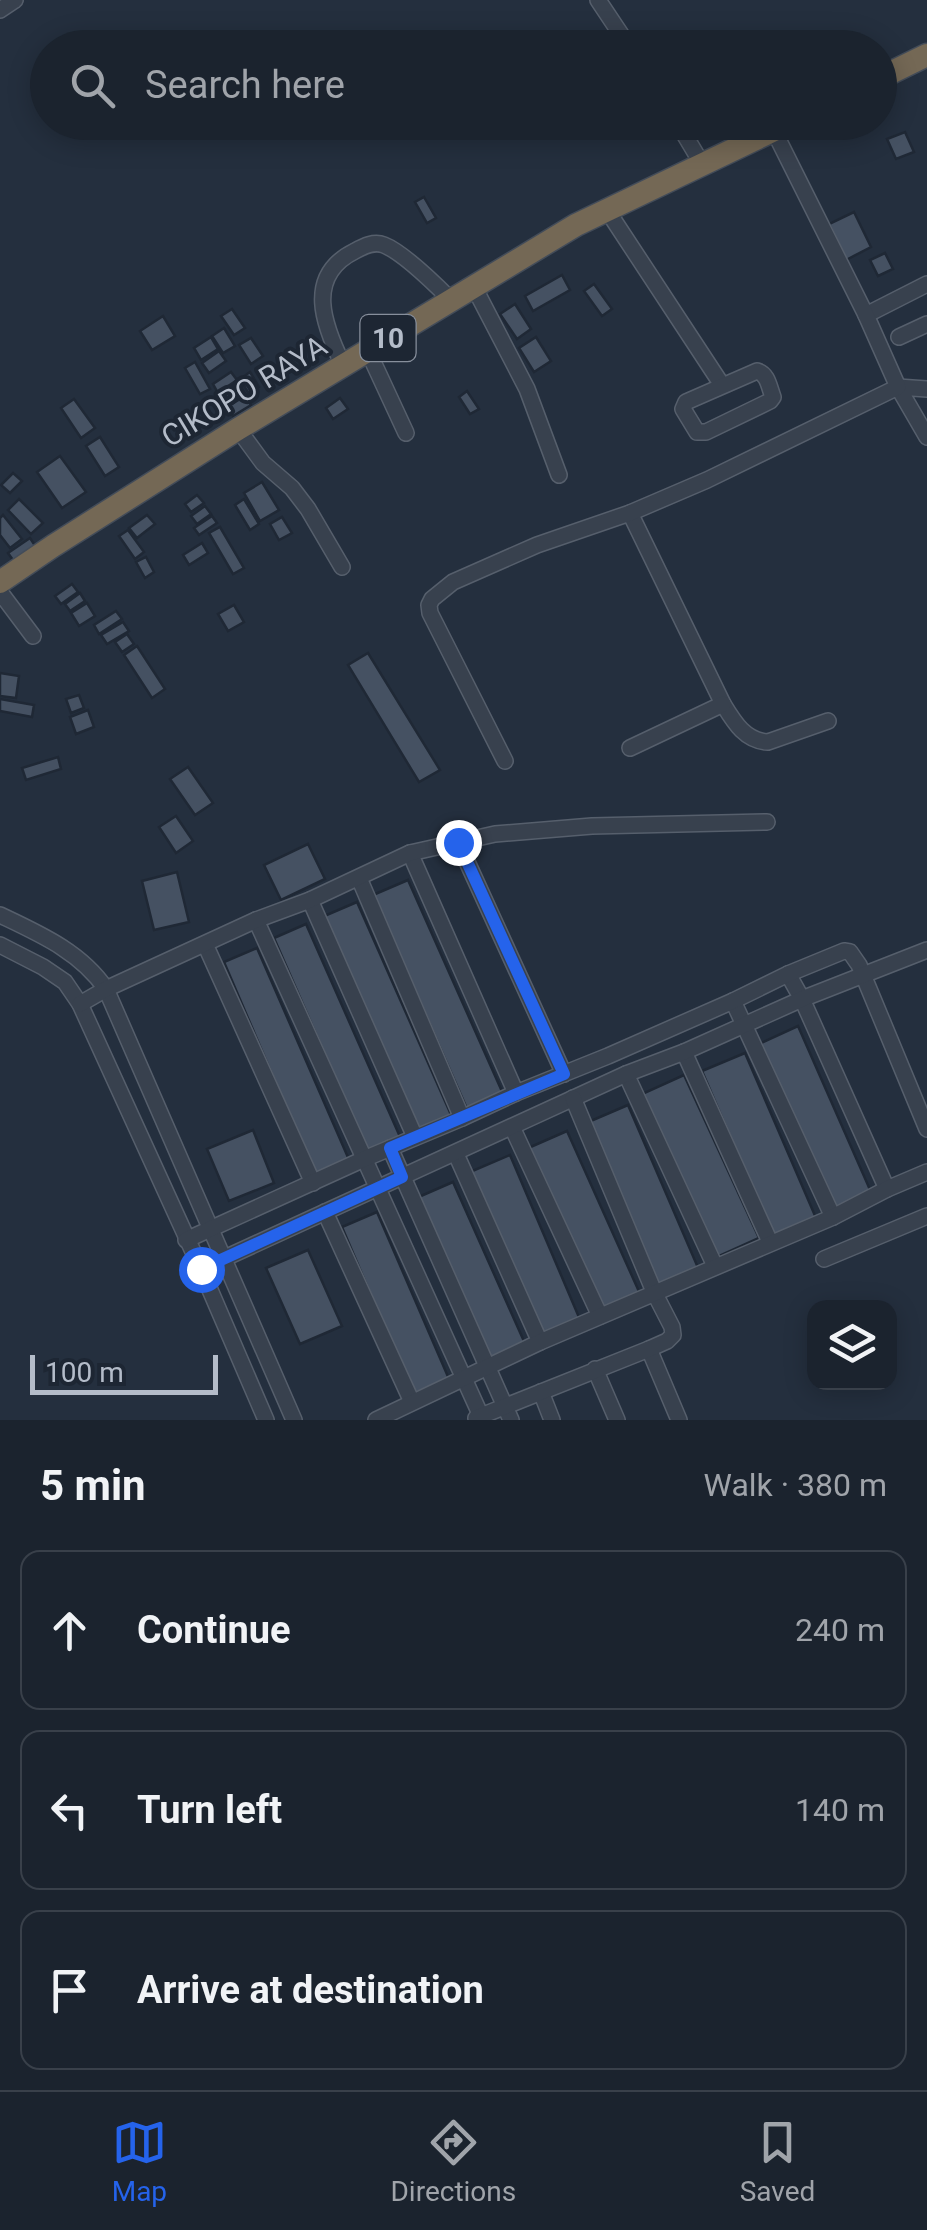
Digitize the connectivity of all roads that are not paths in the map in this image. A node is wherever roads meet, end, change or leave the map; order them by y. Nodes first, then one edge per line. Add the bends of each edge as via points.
1 (15, 0) edge
2 (598, 0) edge
3 (0, 10) edge
4 (618, 30) edge
5 (927, 55) edge
6 (897, 70) edge
7 (688, 140) edge
8 (755, 140) edge
9 (789, 140) edge
10 (702, 164) junction
11 (607, 210) junction
12 (927, 284) edge
13 (473, 285) junction
14 (450, 299) junction
15 (866, 314) junction
16 (927, 324) edge
17 (900, 338) dead end
18 (368, 351) junction
19 (343, 366) junction
20 (722, 385) junction
21 (898, 388) junction
22 (927, 389) edge
23 (238, 429) junction
24 (406, 433) dead end
25 (927, 437) edge
26 (559, 476) dead end
27 (630, 513) junction
28 (342, 567) dead end
29 (0, 582) edge
30 (0, 592) edge
31 (32, 636) dead end
32 (723, 704) junction
33 (828, 721) dead end
34 (630, 748) dead end
35 (505, 761) dead end
36 (767, 822) dead end
37 (458, 842) junction
38 (410, 853) junction
39 (359, 878) junction
40 (310, 900) junction
41 (0, 915) edge
42 (256, 920) junction
43 (205, 944) junction
44 (0, 945) edge
45 (927, 950) edge
46 (788, 974) junction
47 (863, 974) junction
48 (106, 989) junction
49 (802, 999) junction
50 (733, 1001) junction
51 (80, 1004) junction
52 (746, 1026) junction
53 (684, 1052) junction
54 (564, 1074) junction
55 (626, 1074) junction
56 (516, 1093) junction
57 (573, 1098) junction
58 (462, 1118) junction
59 (512, 1127) junction
60 (927, 1129) edge
61 (414, 1137) junction
62 (390, 1148) junction
63 (456, 1154) junction
64 (364, 1159) junction
65 (927, 1172) edge
66 (402, 1177) junction
67 (313, 1183) junction
68 (887, 1188) junction
69 (377, 1189) junction
70 (326, 1212) junction
71 (927, 1216) edge
72 (833, 1217) junction
73 (210, 1229) junction
74 (186, 1240) junction
75 (770, 1242) junction
76 (224, 1258) junction
77 (824, 1259) dead end
78 (715, 1266) junction
79 (201, 1269) junction
80 (655, 1294) junction
81 (600, 1316) junction
82 (540, 1342) junction
83 (648, 1349) junction
84 (487, 1368) junction
85 (595, 1369) junction
86 (464, 1378) junction
87 (541, 1392) junction
88 (412, 1402) junction
89 (509, 1413) edge
90 (477, 1418) edge
91 (266, 1420) edge
92 (294, 1420) edge
93 (376, 1420) edge
94 (552, 1420) edge
95 (617, 1420) edge
96 (679, 1420) edge

1 - 3 street
2 - 4 street
5 - 6 highway
7 - 10 street
8 - 10 highway, CIKOPO RAYA / 10
9 - 15 street
10 - 11 highway, CIKOPO RAYA / 10
11 - 13 highway, CIKOPO RAYA / 10
11 - 20 street
12 - 15 street
13 - 14 highway, CIKOPO RAYA / 10
13 - 26 street via 528,389
14 - 18 highway, CIKOPO RAYA / 10
14 - 19 street via 385,245 350,253 322,289 323,314
15 - 21 street
16 - 17 street
18 - 19 highway, CIKOPO RAYA / 10
18 - 24 street
19 - 23 highway, CIKOPO RAYA / 10
20 - 20 street via 683,405 697,432 772,398 759,372
21 - 22 street
21 - 25 street
21 - 27 street
23 - 28 street via 308,509
23 - 29 highway, CIKOPO RAYA / 10
27 - 32 street
27 - 35 street via 536,545 453,582 432,599 430,613
30 - 31 street
32 - 33 street via 760,742
32 - 34 street
36 - 37 street via 592,826
37 - 38 street
37 - 54 street
38 - 39 street
38 - 56 street
39 - 40 street
39 - 58 street
40 - 42 street
40 - 61 street
41 - 48 street via 76,956
42 - 43 street
42 - 64 street
43 - 48 street
43 - 67 street
44 - 51 street via 64,982
45 - 47 street
46 - 47 street via 846,951
46 - 49 street
46 - 50 street
47 - 49 street
47 - 60 street
48 - 51 street
48 - 73 street
49 - 52 street
49 - 68 street
50 - 52 street
50 - 54 street
51 - 74 street
52 - 53 street
52 - 72 street
53 - 55 street
53 - 75 street
54 - 56 street
55 - 57 street
55 - 78 street
56 - 58 street
57 - 59 street
57 - 80 street
58 - 61 street
59 - 63 street
59 - 81 street
61 - 62 street
62 - 64 street
62 - 66 street
63 - 66 street
63 - 82 street
64 - 67 street
64 - 69 street
65 - 68 street
66 - 69 street
66 - 84 street
67 - 73 street
68 - 72 street
69 - 70 street
69 - 86 street
70 - 76 street
70 - 88 street
71 - 77 street
72 - 75 street
73 - 74 street
73 - 76 street
74 - 79 street
75 - 78 street
76 - 79 street
76 - 92 street
78 - 80 street
79 - 91 street
80 - 81 street
80 - 83 street via 673,1335
81 - 82 street
82 - 84 street
83 - 85 street
83 - 96 street
84 - 86 street
84 - 89 street
85 - 87 street
85 - 95 street
86 - 88 street
86 - 90 street
87 - 89 street
87 - 94 street
88 - 93 street
89 - 90 street

